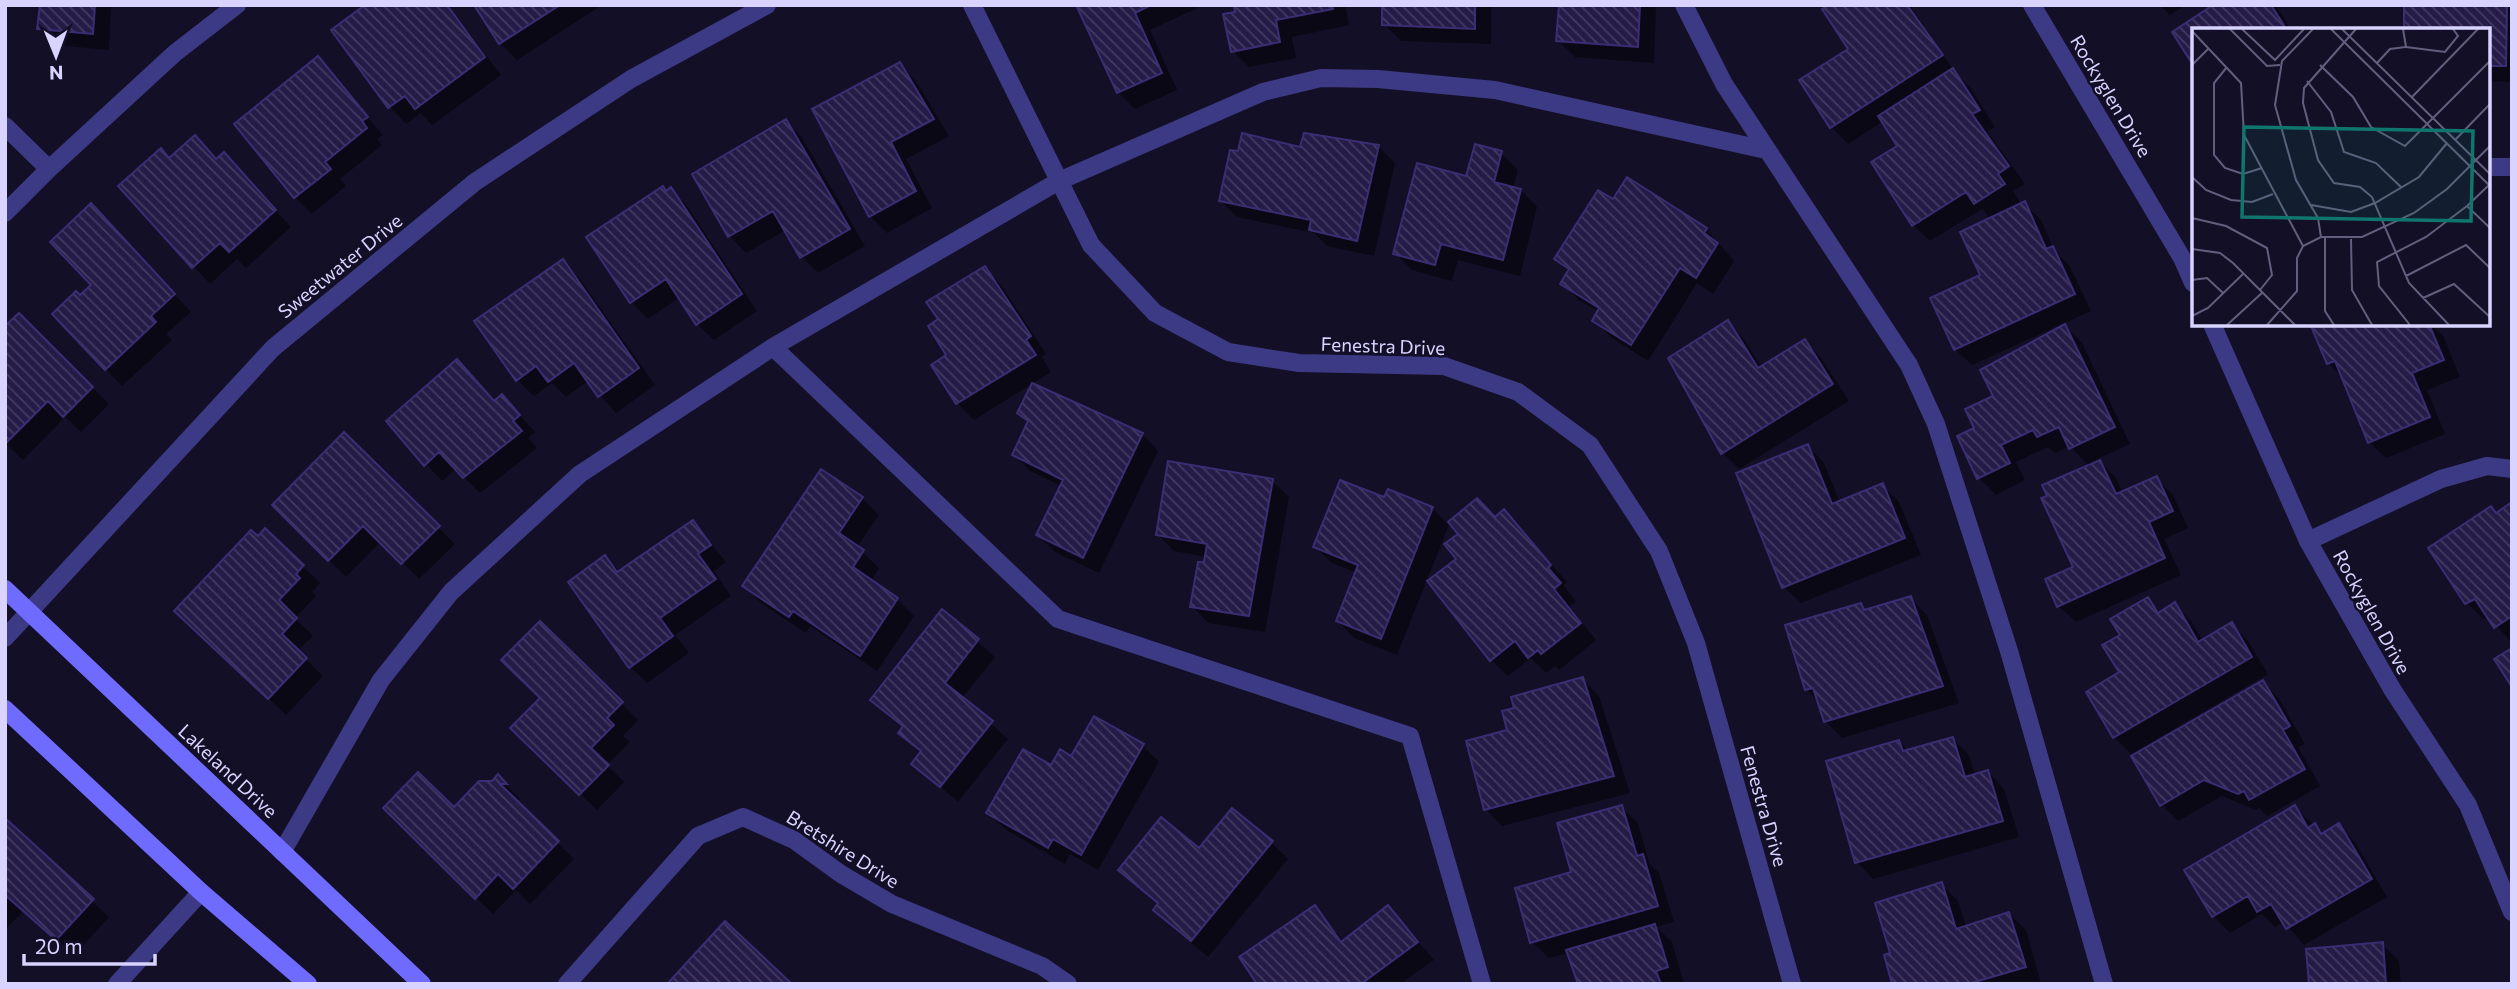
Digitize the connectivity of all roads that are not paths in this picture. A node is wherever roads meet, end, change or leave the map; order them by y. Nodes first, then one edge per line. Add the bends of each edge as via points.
1 (237, 5) edge
2 (767, 5) edge
3 (972, 5) edge
4 (1684, 5) edge
5 (2032, 5) edge
6 (5, 126) edge
7 (1766, 150) junction
8 (2489, 167) edge
9 (2512, 167) edge
10 (49, 169) junction
11 (1059, 181) junction
12 (5, 213) edge
13 (2188, 255) edge
14 (2192, 277) edge
15 (2212, 326) edge
16 (773, 347) junction
17 (2512, 469) edge
18 (2308, 541) junction
19 (5, 589) edge
20 (29, 613) junction
21 (5, 638) edge
22 (5, 709) edge
23 (282, 852) junction
24 (201, 892) junction
25 (2512, 912) edge
26 (117, 984) edge
27 (308, 984) edge
28 (422, 984) edge
29 (567, 984) edge
30 (1068, 984) edge
31 (1482, 984) edge
32 (1792, 984) edge
33 (2104, 984) edge

1 - 10 street via 175,53
2 - 20 street, Sweetwater Drive via 631,79 475,182 347,287 273,348
3 - 11 street, Fenestra Drive
4 - 7 street via 1724,84
5 - 13 street, Rockyglen Drive
6 - 10 street
7 - 11 street via 1495,90 1321,78 1263,92
7 - 33 street via 1909,365 1936,424 2009,651
8 - 9 street
10 - 12 street
11 - 16 street
11 - 32 street, Fenestra Drive via 1091,245 1155,313 1228,352 1299,363 1444,366 1518,392 1590,445 1659,551 1696,643
13 - 14 street, Rockyglen Drive
15 - 18 street, Rockyglen Drive
16 - 23 street via 580,474 451,592 381,680
16 - 31 street via 1059,619 1410,736
17 - 18 street via 2487,466 2441,479
18 - 25 street, Rockyglen Drive via 2392,689 2468,805
19 - 20 main road, Lakeland Drive
20 - 21 street, Sweetwater Drive
20 - 23 main road, Lakeland Drive
22 - 24 main road
23 - 28 main road, Lakeland Drive
24 - 26 street
24 - 27 main road
29 - 30 street, Bretshire Drive via 698,836 743,817 794,839 892,904 1042,966

